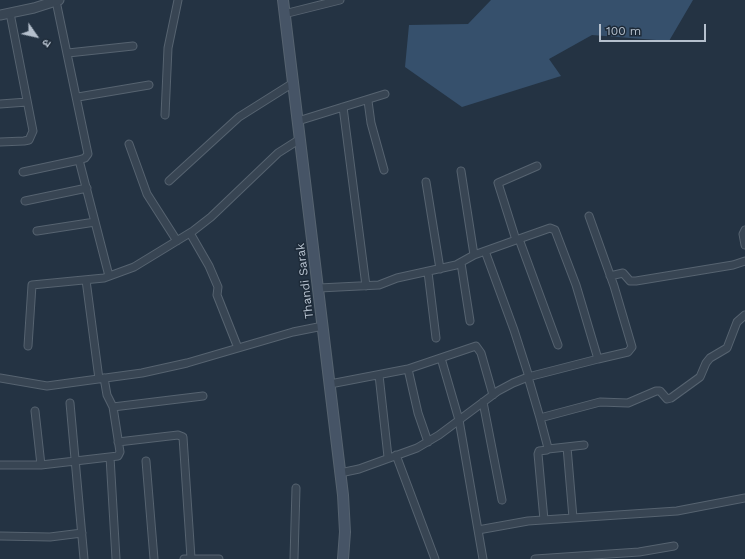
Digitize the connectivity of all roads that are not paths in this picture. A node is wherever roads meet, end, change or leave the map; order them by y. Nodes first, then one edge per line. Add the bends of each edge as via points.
1 (58, 0) edge
2 (178, 0) edge
3 (283, 0) edge
4 (340, 0) edge
5 (10, 13) junction
6 (284, 14) junction
7 (0, 15) edge
8 (133, 46) dead end
9 (68, 53) junction
10 (293, 82) junction
11 (149, 85) dead end
12 (385, 94) dead end
13 (78, 97) junction
14 (368, 101) junction
15 (27, 102) junction
16 (0, 104) edge
17 (343, 107) junction
18 (165, 116) dead end
19 (298, 121) junction
20 (300, 139) junction
21 (0, 142) edge
22 (129, 144) dead end
23 (78, 160) junction
24 (538, 166) dead end
25 (384, 170) dead end
26 (461, 171) dead end
27 (23, 172) dead end
28 (169, 181) dead end
29 (426, 182) dead end
30 (87, 188) junction
31 (25, 201) dead end
32 (589, 216) dead end
33 (95, 222) junction
34 (745, 230) edge
35 (37, 231) dead end
36 (190, 233) junction
37 (518, 239) junction
38 (177, 241) junction
39 (745, 245) edge
40 (485, 251) junction
41 (474, 256) junction
42 (745, 261) edge
43 (461, 263) junction
44 (440, 269) junction
45 (428, 272) junction
46 (109, 276) junction
47 (610, 276) junction
48 (86, 280) junction
49 (366, 286) junction
50 (319, 288) junction
51 (745, 315) edge
52 (470, 321) dead end
53 (323, 326) junction
54 (436, 338) dead end
55 (558, 345) dead end
56 (28, 346) dead end
57 (238, 348) junction
58 (442, 358) junction
59 (598, 359) junction
60 (408, 369) junction
61 (379, 375) junction
62 (528, 377) junction
63 (0, 378) edge
64 (102, 378) junction
65 (330, 384) junction
66 (493, 394) junction
67 (203, 396) dead end
68 (483, 402) junction
69 (70, 403) dead end
70 (113, 407) junction
71 (35, 411) dead end
72 (540, 418) junction
73 (459, 420) junction
74 (118, 442) junction
75 (428, 442) junction
76 (584, 445) dead end
77 (568, 447) junction
78 (548, 449) junction
79 (396, 455) junction
80 (110, 457) junction
81 (388, 457) junction
82 (146, 461) dead end
83 (76, 462) junction
84 (42, 465) junction
85 (0, 466) edge
86 (340, 473) junction
87 (296, 488) dead end
88 (745, 498) edge
89 (502, 500) dead end
90 (573, 518) junction
91 (544, 520) junction
92 (478, 530) junction
93 (82, 533) junction
94 (1, 536) dead end
95 (674, 546) dead end
96 (207, 558) edge
97 (84, 559) edge
98 (116, 559) edge
99 (154, 559) edge
100 (188, 559) edge
101 (219, 559) edge
102 (294, 559) edge
103 (343, 559) edge
104 (435, 559) edge
105 (482, 559) edge
106 (535, 559) edge

1 - 5 street
1 - 9 street
2 - 18 street via 168,48
3 - 6 main road, Thandi Sarak
4 - 6 street
5 - 7 street
5 - 15 street
6 - 10 main road, Thandi Sarak
8 - 9 street
9 - 13 street
10 - 19 main road, Thandi Sarak
10 - 28 street via 239,117
11 - 13 street
12 - 14 street
13 - 23 street via 89,150 86,158
14 - 17 street
14 - 25 street via 371,123
15 - 16 street
15 - 21 street via 32,136 24,141
17 - 19 street
17 - 49 street
19 - 20 main road, Thandi Sarak
20 - 36 street via 278,153 211,217
20 - 50 main road, Thandi Sarak
22 - 38 street via 148,194
23 - 27 street
23 - 30 street
24 - 37 street via 498,183
26 - 41 street
29 - 44 street
30 - 31 street
30 - 33 street
32 - 47 street
33 - 35 street
33 - 46 street
34 - 39 street
36 - 38 street
36 - 57 street via 218,286 217,295
37 - 40 street
37 - 55 street
37 - 59 street via 550,228 555,230 576,285
38 - 46 street via 134,267
40 - 41 street
40 - 62 street
41 - 43 street
42 - 47 street via 636,281 630,281 623,273
43 - 44 street
43 - 52 street
44 - 45 street
45 - 49 street
45 - 54 street
46 - 48 street
47 - 59 street via 632,349
48 - 56 street via 32,285
48 - 64 street
49 - 50 street
50 - 53 main road, Thandi Sarak
51 - 72 street via 737,322 727,348 710,358 700,377 671,398 667,399 660,391 656,391 628,403 600,402
53 - 57 street
53 - 65 main road, Thandi Sarak
57 - 64 street via 166,369
58 - 60 street
58 - 66 street via 476,346 481,353
58 - 73 street
59 - 62 street
60 - 61 street
60 - 75 street
61 - 65 street
61 - 81 street
62 - 66 street
62 - 72 street
63 - 64 street via 47,386
64 - 70 street
65 - 86 main road, Thandi Sarak
66 - 68 street
67 - 70 street
68 - 73 street
68 - 89 street
69 - 83 street
70 - 74 street
71 - 84 street
72 - 78 street
73 - 75 street
73 - 92 street
74 - 80 street via 120,454
74 - 100 street via 178,435 183,437
75 - 79 street
76 - 77 street
77 - 78 street
77 - 90 street
78 - 91 street via 539,451 538,454
79 - 81 street
79 - 104 street
80 - 83 street
80 - 98 street
81 - 86 street
82 - 99 street
83 - 84 street
83 - 93 street
84 - 85 street
86 - 103 main road, Thandi Sarak via 345,532
87 - 102 street
88 - 90 street via 669,512
90 - 91 street
91 - 92 street
92 - 105 street
93 - 94 street via 50,537
93 - 97 street
95 - 106 street via 639,552
96 - 100 street
96 - 101 street

